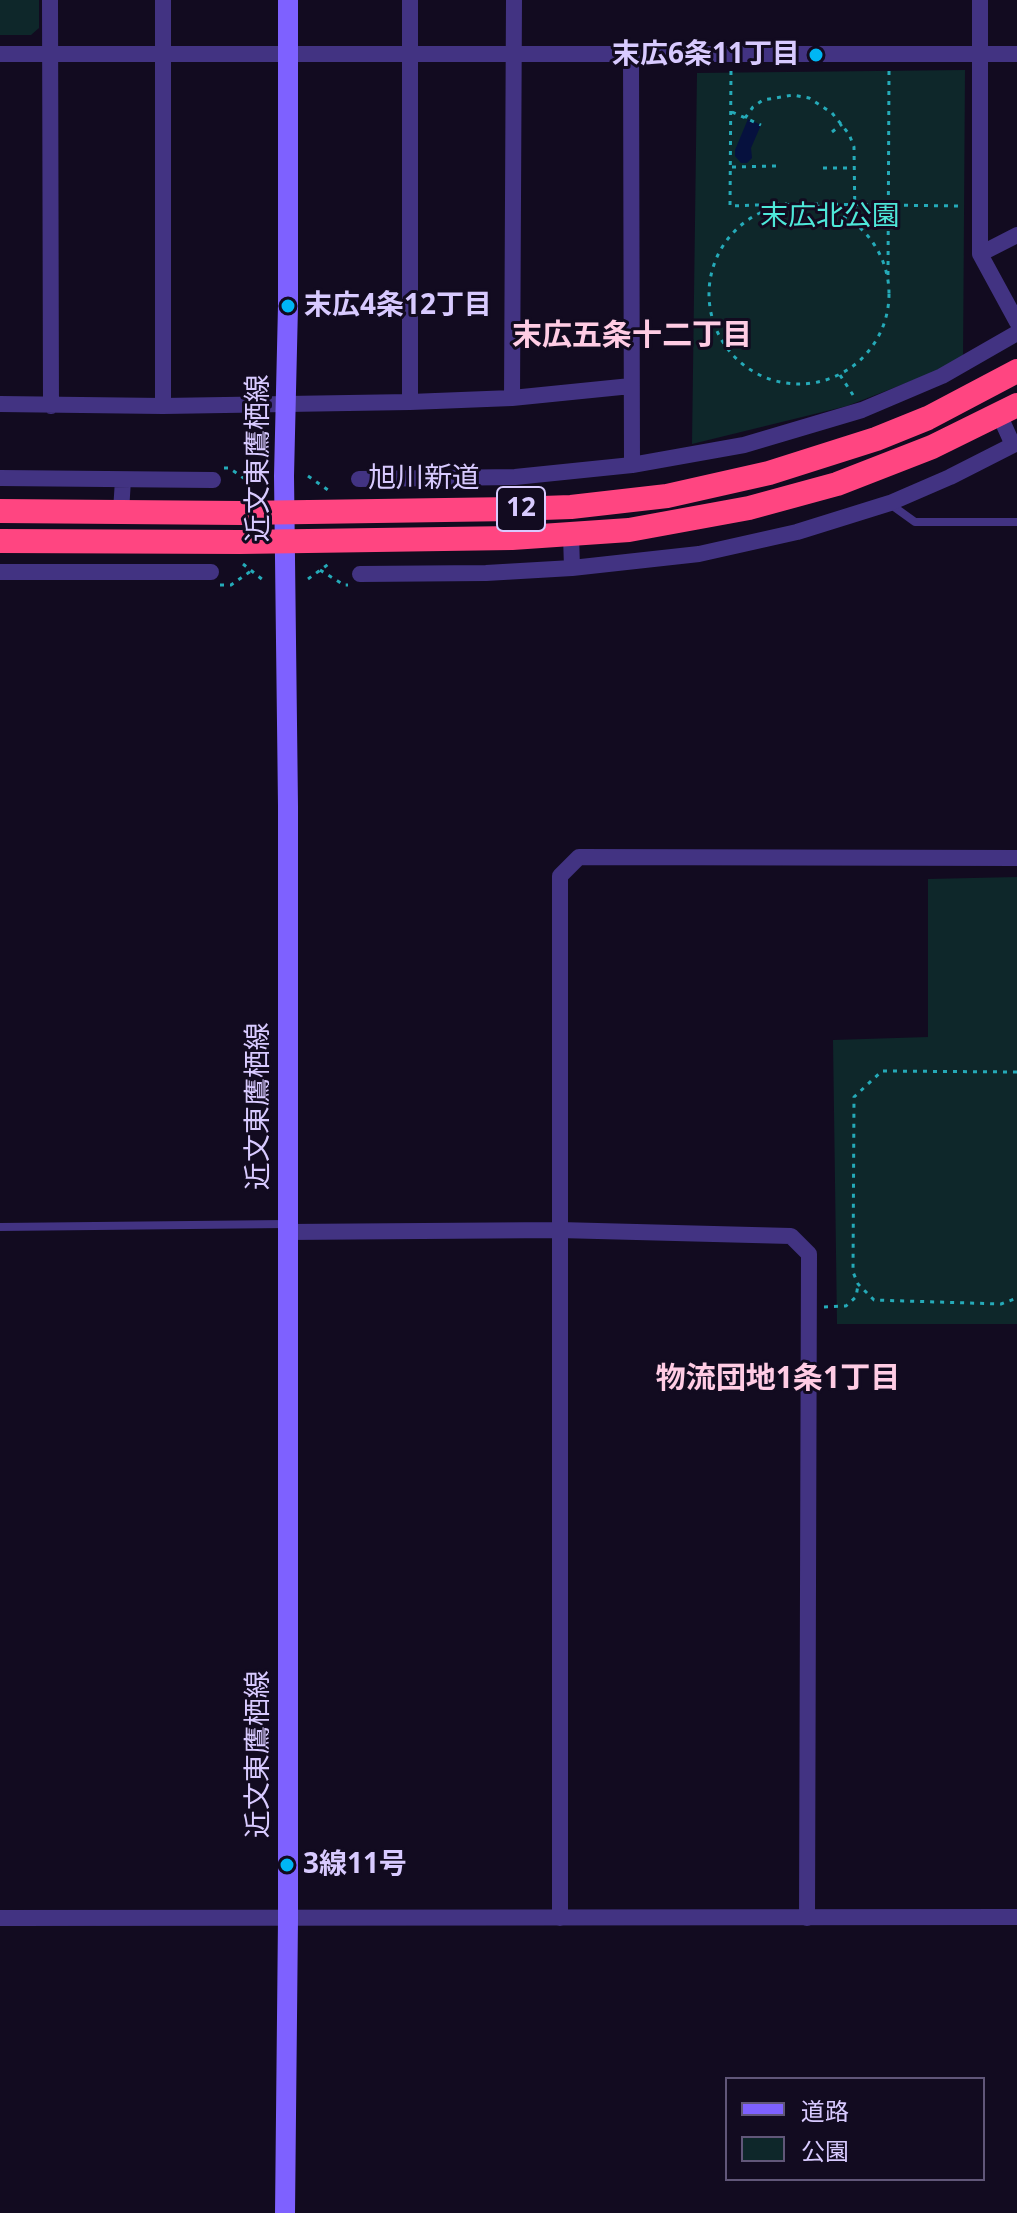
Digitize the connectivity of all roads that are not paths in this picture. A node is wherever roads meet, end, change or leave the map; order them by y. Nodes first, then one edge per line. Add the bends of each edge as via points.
1 (50, 0) edge
2 (163, 0) edge
3 (288, 0) edge
4 (410, 0) edge
5 (514, 0) edge
6 (980, 0) edge
7 (50, 53) junction
8 (0, 54) edge
9 (163, 54) junction
10 (409, 54) junction
11 (514, 54) junction
12 (631, 54) junction
13 (980, 54) junction
14 (1017, 54) edge
15 (287, 55) junction
16 (1017, 235) edge
17 (980, 254) junction
18 (1017, 322) edge
19 (1017, 333) edge
20 (1017, 371) edge
21 (631, 386) junction
22 (512, 398) junction
23 (286, 402) junction
24 (410, 402) junction
25 (0, 404) edge
26 (51, 406) junction
27 (163, 406) junction
28 (1008, 409) edge
29 (1015, 444) edge
30 (632, 465) junction
31 (0, 478) edge
32 (359, 479) dead end
33 (426, 479) junction
34 (123, 480) junction
35 (213, 480) dead end
36 (890, 503) junction
37 (425, 509) junction
38 (0, 511) edge
39 (121, 511) junction
40 (285, 512) junction
41 (1017, 522) edge
42 (571, 535) junction
43 (0, 541) edge
44 (286, 541) junction
45 (140, 542) junction
46 (572, 568) junction
47 (140, 571) junction
48 (0, 572) edge
49 (211, 572) dead end
50 (360, 574) dead end
51 (1017, 858) edge
52 (0, 1227) edge
53 (287, 1228) junction
54 (559, 1230) junction
55 (1017, 1917) edge
56 (0, 1918) edge
57 (560, 1918) junction
58 (807, 1918) junction
59 (288, 1919) junction
60 (285, 2213) edge

1 - 7 street
2 - 9 street
3 - 15 street, 近文東鷹栖線
4 - 10 street
5 - 11 street
6 - 13 street
7 - 8 street
7 - 9 street
7 - 26 street
9 - 15 street
9 - 27 street
10 - 11 street
10 - 15 street
10 - 24 street
11 - 12 street
11 - 22 street
12 - 13 street
12 - 21 street
13 - 14 street
13 - 17 street
15 - 23 street, 近文東鷹栖線
16 - 17 street
17 - 18 street
19 - 30 street via 942,376 862,410 744,445
20 - 37 highway, 旭川新道 / 12 via 876,439 716,486 571,507
21 - 22 street
21 - 30 street
22 - 24 street
23 - 24 street
23 - 27 street
23 - 40 street, 近文東鷹栖線
25 - 26 street
26 - 27 street
28 - 29 street
28 - 42 highway, 12 via 887,466 797,496 692,519
29 - 36 street
30 - 33 street via 515,477
31 - 34 street
32 - 33 street
33 - 37 street
34 - 35 street
34 - 39 street
36 - 41 lane via 915,522
36 - 46 street via 727,549
37 - 40 highway, 旭川新道 / 12
38 - 39 highway, 旭川新道 / 12
39 - 40 highway, 旭川新道 / 12
40 - 44 street, 近文東鷹栖線
42 - 44 highway, 12
42 - 46 street
43 - 45 highway, 12
44 - 45 highway, 12
44 - 53 street, 近文東鷹栖線
45 - 47 street
46 - 50 street
47 - 48 street
47 - 49 street
51 - 54 street via 579,857 560,876
52 - 53 lane
53 - 54 street
53 - 59 street, 近文東鷹栖線
54 - 57 street
54 - 58 street via 791,1236 809,1254
55 - 58 street
56 - 59 street
57 - 58 street
57 - 59 street
59 - 60 street, 近文東鷹栖線

